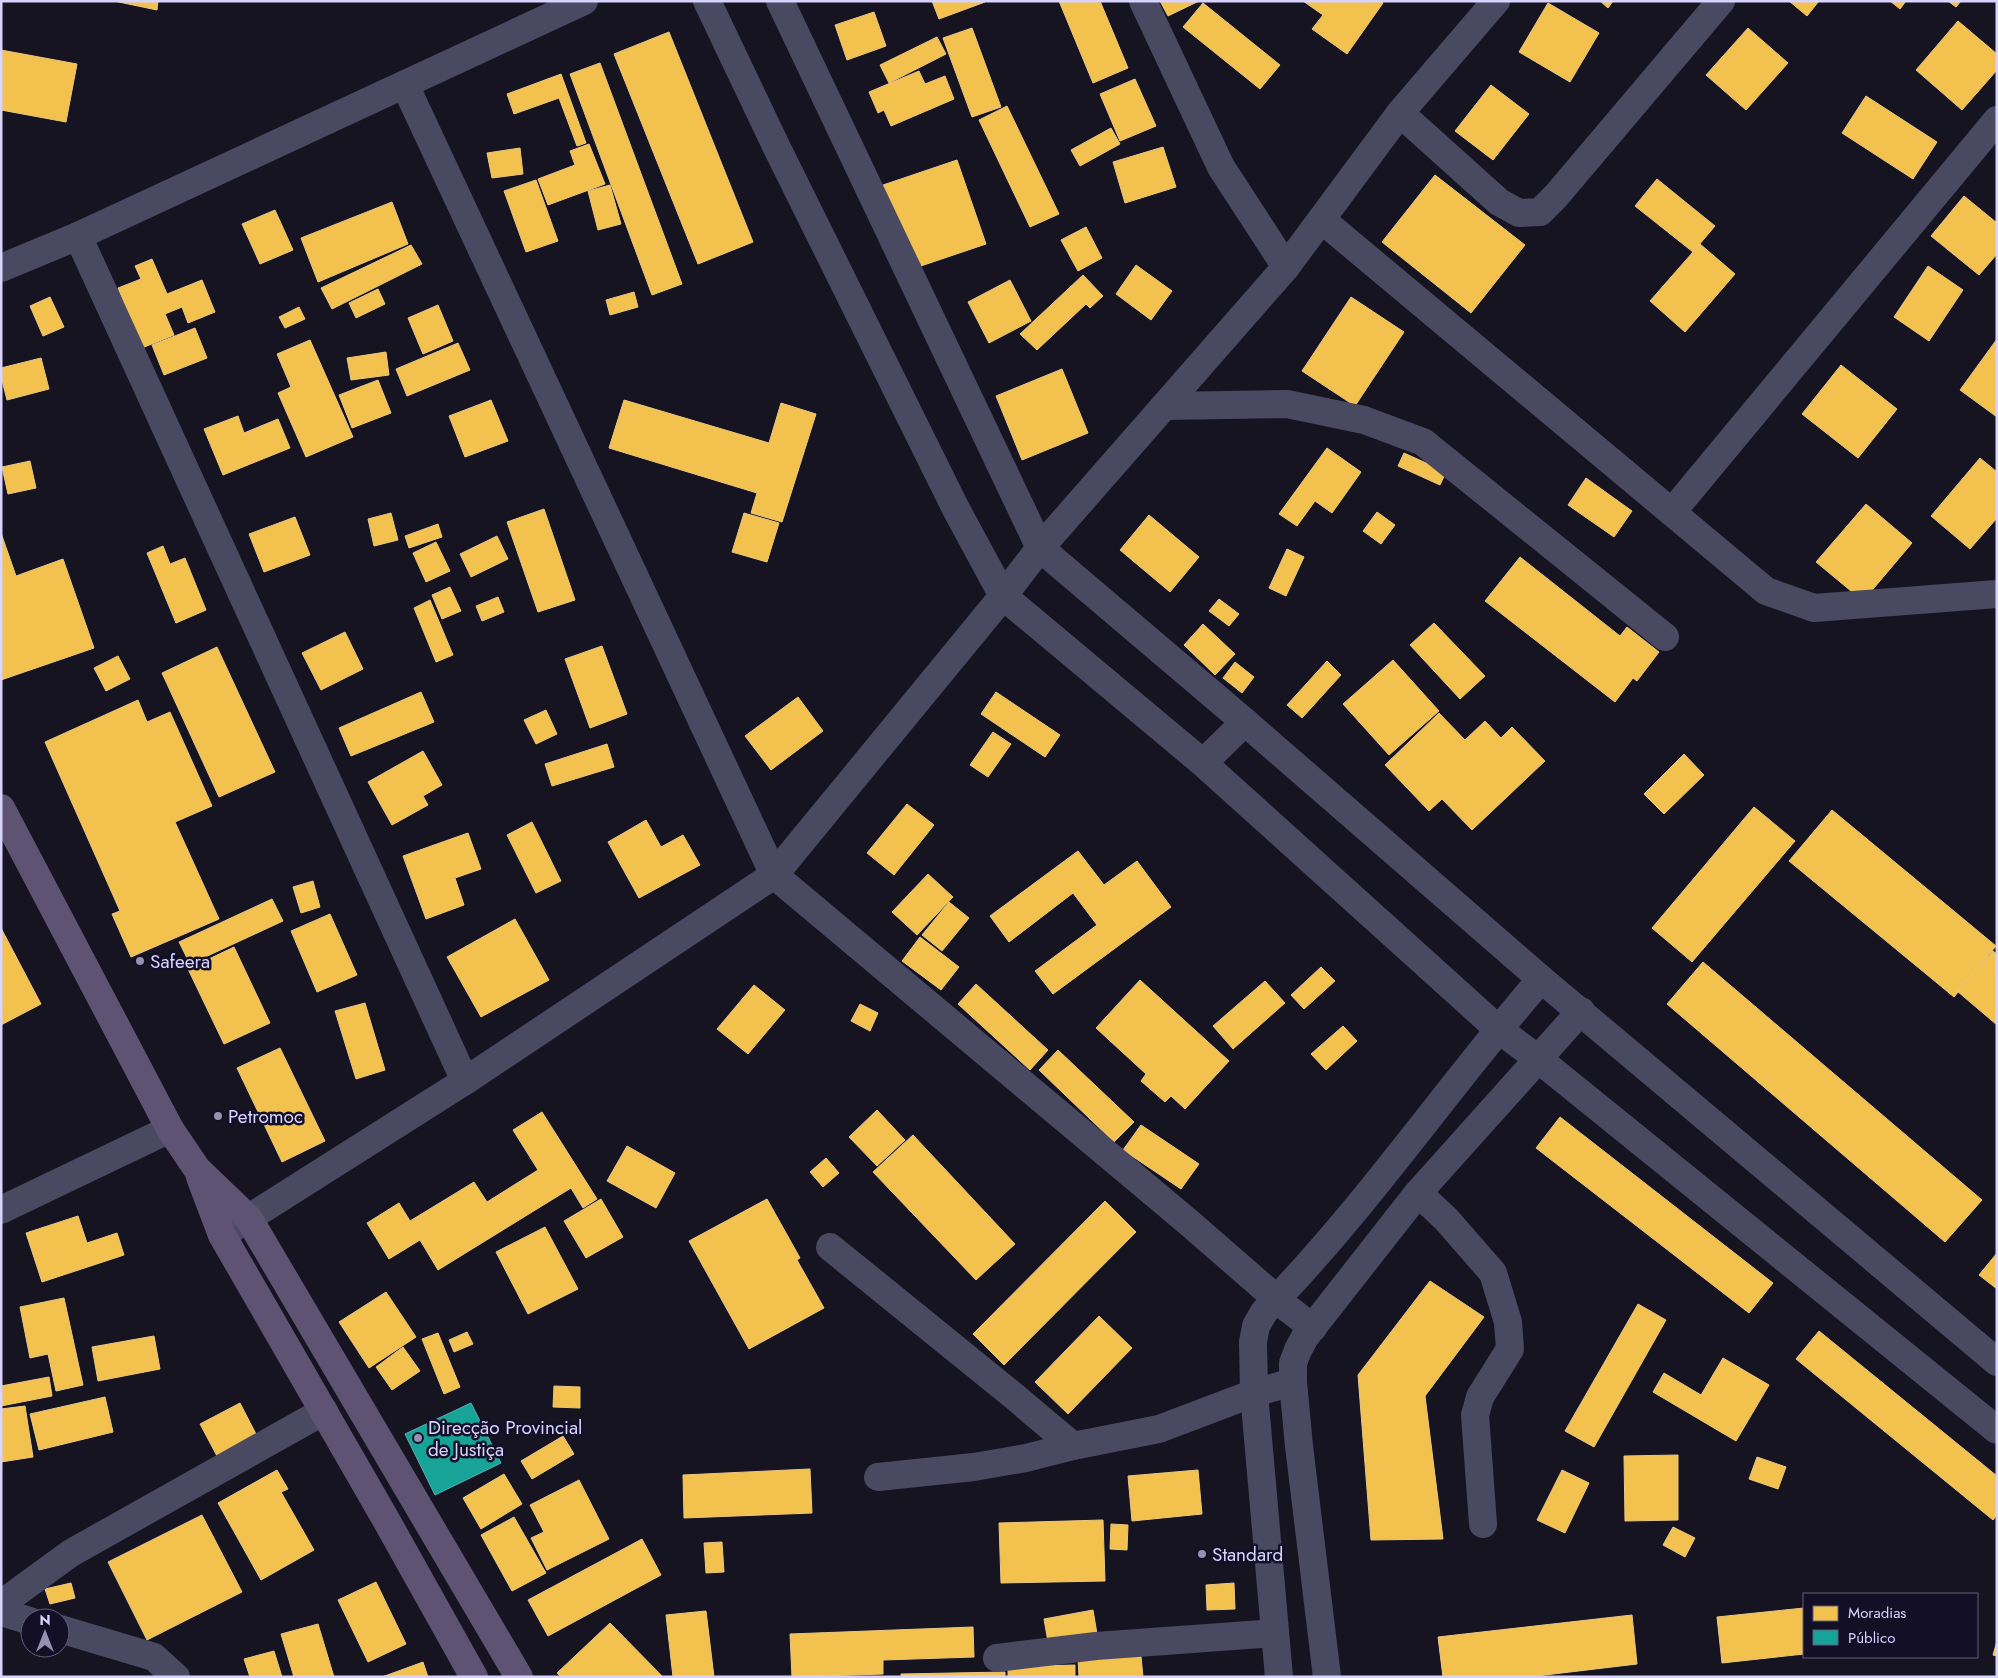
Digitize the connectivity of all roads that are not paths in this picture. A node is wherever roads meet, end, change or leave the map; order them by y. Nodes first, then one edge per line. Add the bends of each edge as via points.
1 (584, 1) edge
2 (707, 1) edge
3 (780, 1) edge
4 (1143, 1) edge
5 (1496, 1) edge
6 (1721, 1) edge
7 (405, 85) junction
8 (1400, 114) junction
9 (1997, 120) edge
10 (1322, 220) junction
11 (78, 236) junction
12 (1286, 267) junction
13 (1, 268) edge
14 (1165, 406) junction
15 (1672, 512) junction
16 (1040, 548) junction
17 (1995, 592) edge
18 (1003, 596) junction
19 (1665, 637) dead end
20 (1245, 722) junction
21 (1203, 763) junction
22 (1, 808) edge
23 (774, 875) junction
24 (1541, 979) junction
25 (1581, 1012) junction
26 (1498, 1029) junction
27 (1537, 1058) junction
28 (465, 1081) junction
29 (170, 1129) junction
30 (197, 1169) junction
31 (1418, 1193) junction
32 (1, 1210) edge
33 (250, 1219) junction
34 (222, 1235) junction
35 (830, 1247) dead end
36 (1278, 1299) junction
37 (1313, 1328) junction
38 (1997, 1362) edge
39 (1293, 1382) junction
40 (1254, 1393) junction
41 (324, 1411) junction
42 (1997, 1430) edge
43 (1073, 1446) junction
44 (878, 1477) dead end
45 (1483, 1524) dead end
46 (1, 1604) edge
47 (1, 1612) edge
48 (20, 1618) edge
49 (70, 1632) edge
50 (1275, 1633) junction
51 (997, 1658) dead end
52 (176, 1677) edge
53 (474, 1677) edge
54 (519, 1677) edge
55 (1279, 1677) edge
56 (1327, 1677) edge

1 - 7 street
2 - 18 street via 934,465
3 - 16 street
4 - 12 street via 1221,167
5 - 8 street
6 - 8 street via 1540,212 1519,213 1499,202
7 - 11 street
7 - 23 street
8 - 10 street
9 - 15 street
10 - 12 street
10 - 15 street
11 - 13 street
11 - 28 street
12 - 14 street
14 - 16 street
14 - 19 street via 1287,404 1364,420 1422,442
15 - 17 street via 1766,591 1814,608
16 - 18 street
16 - 20 street
18 - 21 street
18 - 23 street
20 - 21 street
20 - 24 street
21 - 26 street
22 - 29 main road
23 - 28 street
23 - 36 street
24 - 25 street
24 - 26 street
25 - 27 street
25 - 38 street
26 - 27 street
26 - 36 street via 1334,1236
27 - 31 street
27 - 42 street
28 - 33 street
29 - 30 main road
29 - 32 street
30 - 33 main road
30 - 34 main road
31 - 37 street
31 - 45 street via 1446,1219 1493,1273 1508,1322 1510,1349 1480,1397 1475,1415
33 - 34 street
33 - 54 main road
34 - 41 main road
35 - 43 street
36 - 37 street
36 - 40 street via 1264,1312 1256,1326
37 - 39 street via 1293,1363
39 - 40 street
39 - 56 street
40 - 43 street via 1159,1430
40 - 50 street
41 - 46 street via 71,1553
41 - 53 main road
43 - 44 street via 974,1467
47 - 48 street
49 - 52 street via 154,1656
50 - 51 street via 1105,1645
50 - 55 street

